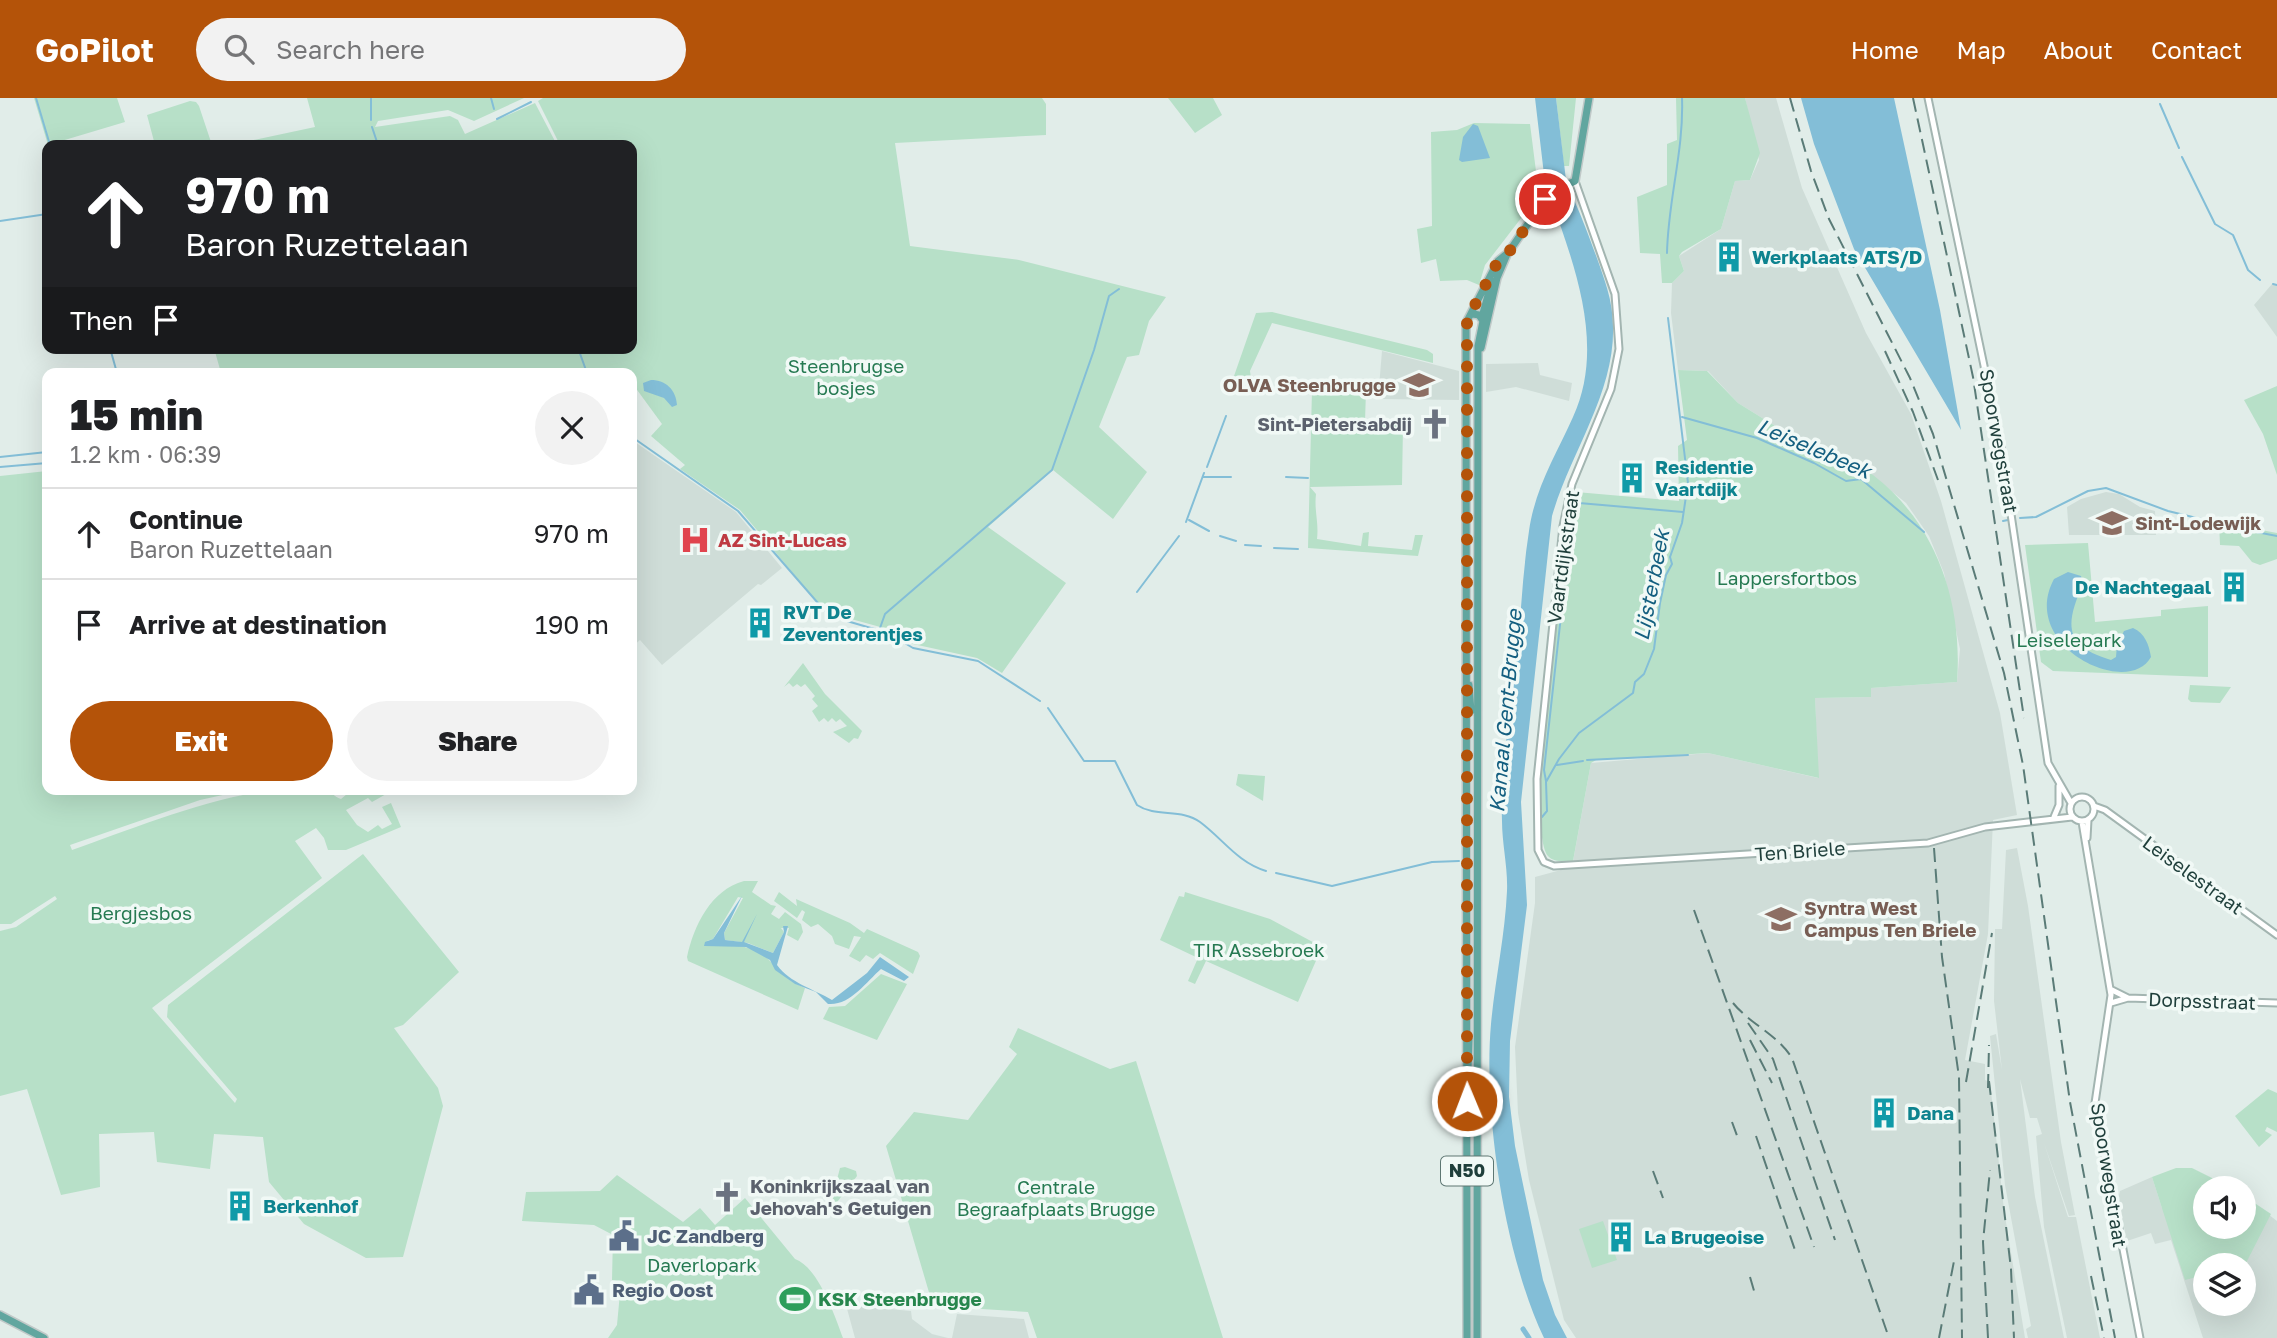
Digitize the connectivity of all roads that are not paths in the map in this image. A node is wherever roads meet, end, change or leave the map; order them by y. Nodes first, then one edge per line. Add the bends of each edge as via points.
1 (1589, 98) edge
2 (1928, 98) edge
3 (1575, 181) junction
4 (1509, 252) junction
5 (1473, 314) junction
6 (1482, 317) junction
7 (1469, 328) junction
8 (1479, 329) junction
9 (1479, 363) junction
10 (2059, 786) junction
11 (2072, 804) junction
12 (2093, 810) junction
13 (2054, 817) junction
14 (2071, 817) junction
15 (2085, 821) junction
16 (1544, 862) joint
17 (2277, 935) edge
18 (2110, 989) junction
19 (2128, 998) junction
20 (2111, 1003) junction
21 (2277, 1003) edge
22 (1478, 1240) junction
23 (1467, 1241) junction
24 (0, 1315) edge
25 (44, 1338) edge
26 (1467, 1338) edge
27 (1477, 1338) edge
28 (2140, 1338) edge

1 - 3 main road
2 - 10 street, Spoorwegstraat via 1995,413 2048,759
3 - 4 main road, N50 via 1553,191 1539,205
3 - 16 street, Vaartdijkstraat via 1613,284 1619,349 1611,389 1571,488 1563,526 1537,779 1538,850
4 - 5 main road, N50 via 1498,261
4 - 6 main road, N50 via 1486,294
4 - 9 main road, N50 via 1495,287
5 - 6 main road
5 - 7 main road, N50 via 1467,320
6 - 8 main road, N50
7 - 8 main road
7 - 23 main road, N50
8 - 9 main road, N50
9 - 22 main road, N50 via 1475,449 1478,996 1474,1024 1478,1036 1474,1227
10 - 11 street, Spoorwegstraat
10 - 13 street, Spoorwegstraat
11 - 12 street, Leiselestraat via 2085,798
11 - 13 street, Ten Briele
11 - 14 street
12 - 15 street
12 - 17 street, Leiselestraat via 2109,815
13 - 14 street, Ten Briele
13 - 16 street, Ten Briele via 1985,827 1928,843 1554,866
14 - 15 street
15 - 18 street, Spoorwegstraat
18 - 19 street, Dorpsstraat
18 - 20 street, Spoorwegstraat
19 - 20 street, Dorpsstraat
19 - 21 street, Dorpsstraat
20 - 28 street, Spoorwegstraat via 2095,1103
22 - 23 main road via 1472,1246
22 - 27 main road, N50
23 - 26 main road, N50
24 - 25 main road

